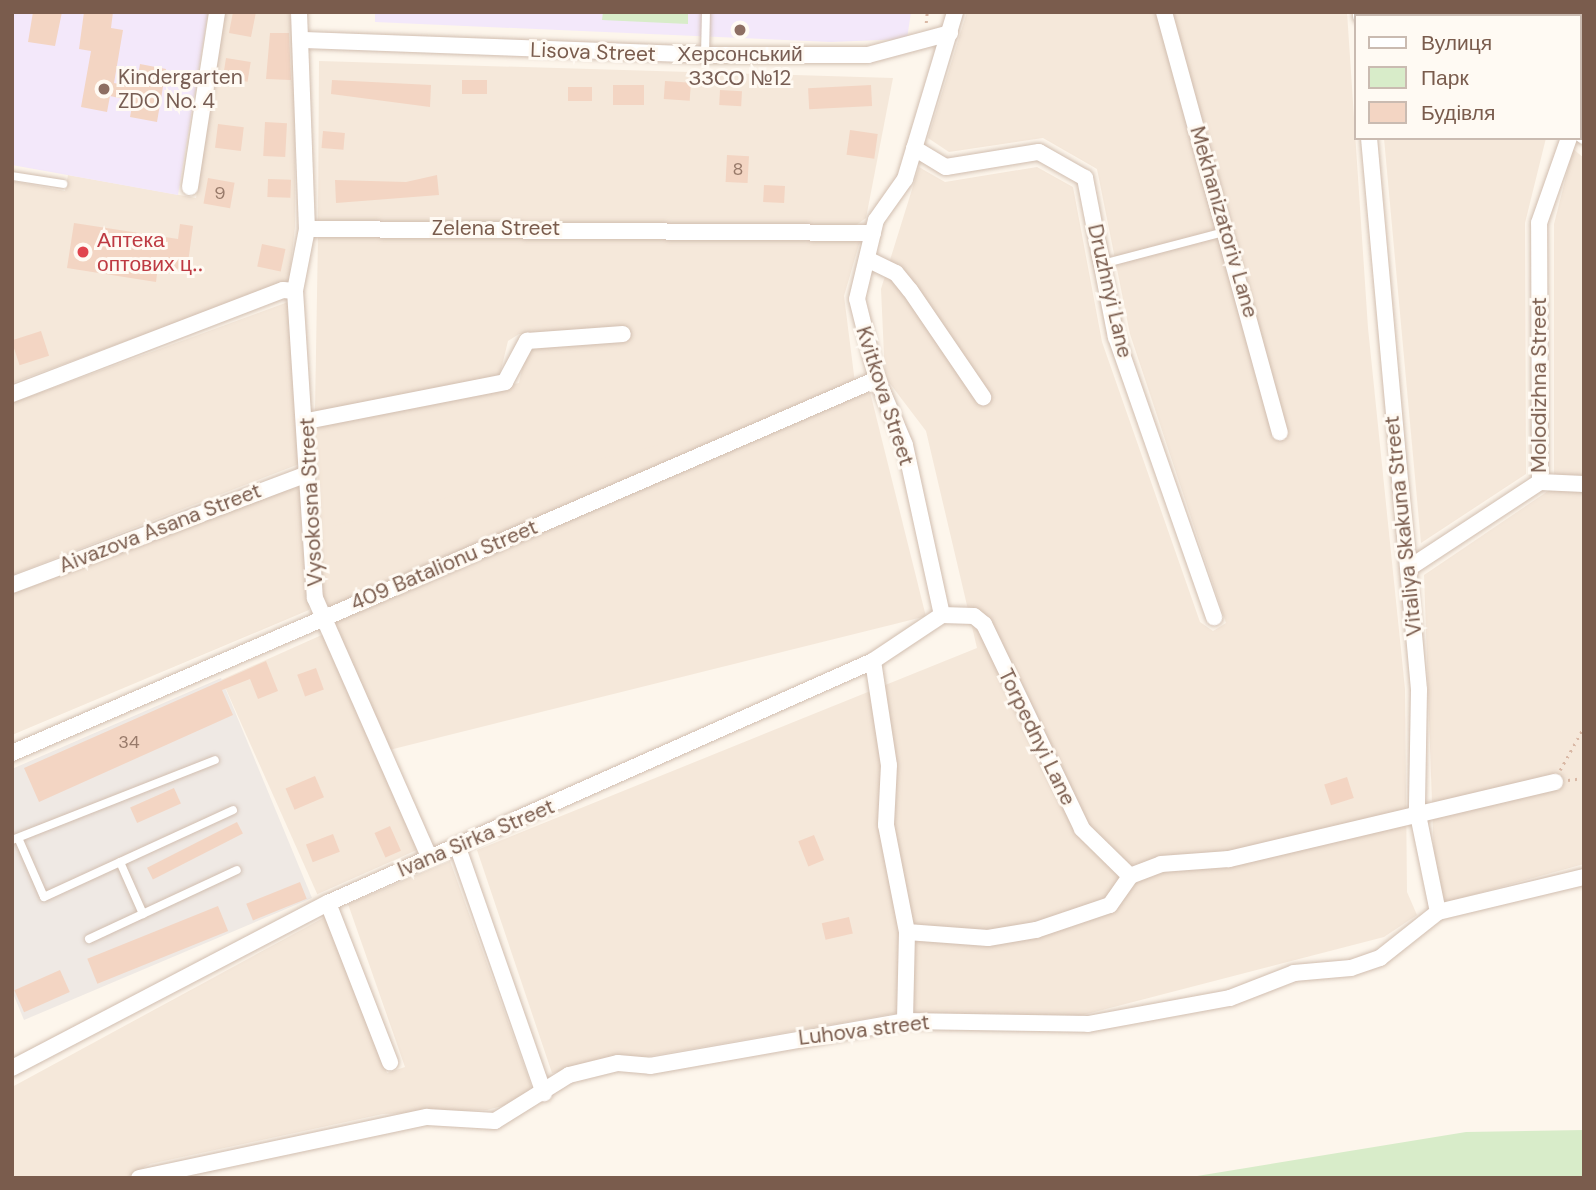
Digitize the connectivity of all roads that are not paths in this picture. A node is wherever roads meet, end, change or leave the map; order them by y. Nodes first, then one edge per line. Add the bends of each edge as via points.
1 (217, 12) edge
2 (299, 12) edge
3 (706, 12) edge
4 (955, 12) edge
5 (1164, 12) edge
6 (950, 33) junction
7 (304, 40) junction
8 (705, 55) junction
9 (1369, 140) edge
10 (1568, 140) edge
11 (914, 148) junction
12 (12, 176) edge
13 (63, 184) dead end
14 (190, 187) dead end
15 (307, 229) junction
16 (1228, 231) junction
17 (873, 233) junction
18 (867, 259) junction
19 (1102, 264) junction
20 (295, 291) junction
21 (623, 334) dead end
22 (877, 379) junction
23 (12, 394) edge
24 (983, 397) dead end
25 (307, 421) junction
26 (1280, 432) dead end
27 (308, 474) junction
28 (1540, 482) junction
29 (1584, 484) edge
30 (1409, 568) junction
31 (12, 585) edge
32 (942, 615) junction
33 (1214, 617) dead end
34 (322, 618) junction
35 (873, 661) junction
36 (12, 753) edge
37 (215, 760) dead end
38 (1555, 782) road end
39 (233, 810) dead end
40 (1416, 810) junction
41 (16, 840) edge
42 (458, 848) junction
43 (429, 857) junction
44 (120, 862) junction
45 (237, 870) dead end
46 (1130, 876) junction
47 (1584, 877) edge
48 (328, 903) junction
49 (1438, 912) junction
50 (143, 914) junction
51 (906, 932) junction
52 (89, 939) dead end
53 (905, 1021) junction
54 (390, 1062) dead end
55 (13, 1065) edge
56 (544, 1093) junction
57 (139, 1178) edge

1 - 14 street
2 - 7 street
3 - 8 lane
4 - 6 street, Kvitkova Street
5 - 16 street, Mekhanizatoriv Lane
6 - 8 street, Lisova Street via 868,55
6 - 11 street, Kvitkova Street
7 - 8 street, Lisova Street
7 - 15 street
9 - 30 street, Vitaliya Skakuna Street
10 - 28 street, Molodizhna Street via 1539,223
11 - 17 street, Kvitkova Street via 905,179
11 - 19 street, Druzhnyi Lane via 946,167 1039,152 1085,177
12 - 13 lane
15 - 17 street, Zelena Street
15 - 20 street, Vysokosna Street
16 - 19 lane
16 - 26 street, Mekhanizatoriv Lane
17 - 18 street, Kvitkova Street
18 - 22 street, Kvitkova Street via 857,310
18 - 24 street via 895,273 910,290
19 - 33 street, Druzhnyi Lane via 1116,337
20 - 23 street via 283,290
20 - 25 street, Vysokosna Street
21 - 25 street via 527,341 505,382
22 - 32 street, Kvitkova Street via 905,445
22 - 34 street, 409 Batalionu Street
25 - 27 street, Vysokosna Street
27 - 31 street, Aivazova Asana Street
27 - 34 street, Vysokosna Street
28 - 29 street
28 - 30 street, Molodizhna Street
30 - 40 street, Vitaliya Skakuna Street via 1419,690
32 - 35 street, Ivana Sirka Street
32 - 46 street, Torpednyi Lane via 974,615 984,624 1082,829
34 - 36 street, 409 Batalionu Street
34 - 43 street, Vysokosna Street
35 - 42 street, Ivana Sirka Street
35 - 51 street via 889,765 886,825
37 - 41 lane
38 - 40 street
39 - 44 lane
40 - 46 street via 1229,859 1161,864
40 - 49 street, Vitaliya Skakuna Street
41 - 44 lane via 44,897
42 - 43 street, Ivana Sirka Street
42 - 56 street
43 - 48 street, Ivana Sirka Street
44 - 50 lane
45 - 50 lane
46 - 51 street via 1110,905 1036,930 988,939
47 - 49 street, Luhova street
48 - 54 street
48 - 55 street, Ivana Sirka Street
49 - 53 street, Luhova street via 1380,958 1294,973 1230,998 1087,1024
50 - 52 lane
51 - 53 street
53 - 56 street, Luhova street via 650,1066 618,1063 569,1075
56 - 57 street, Luhova street via 495,1121 427,1117

